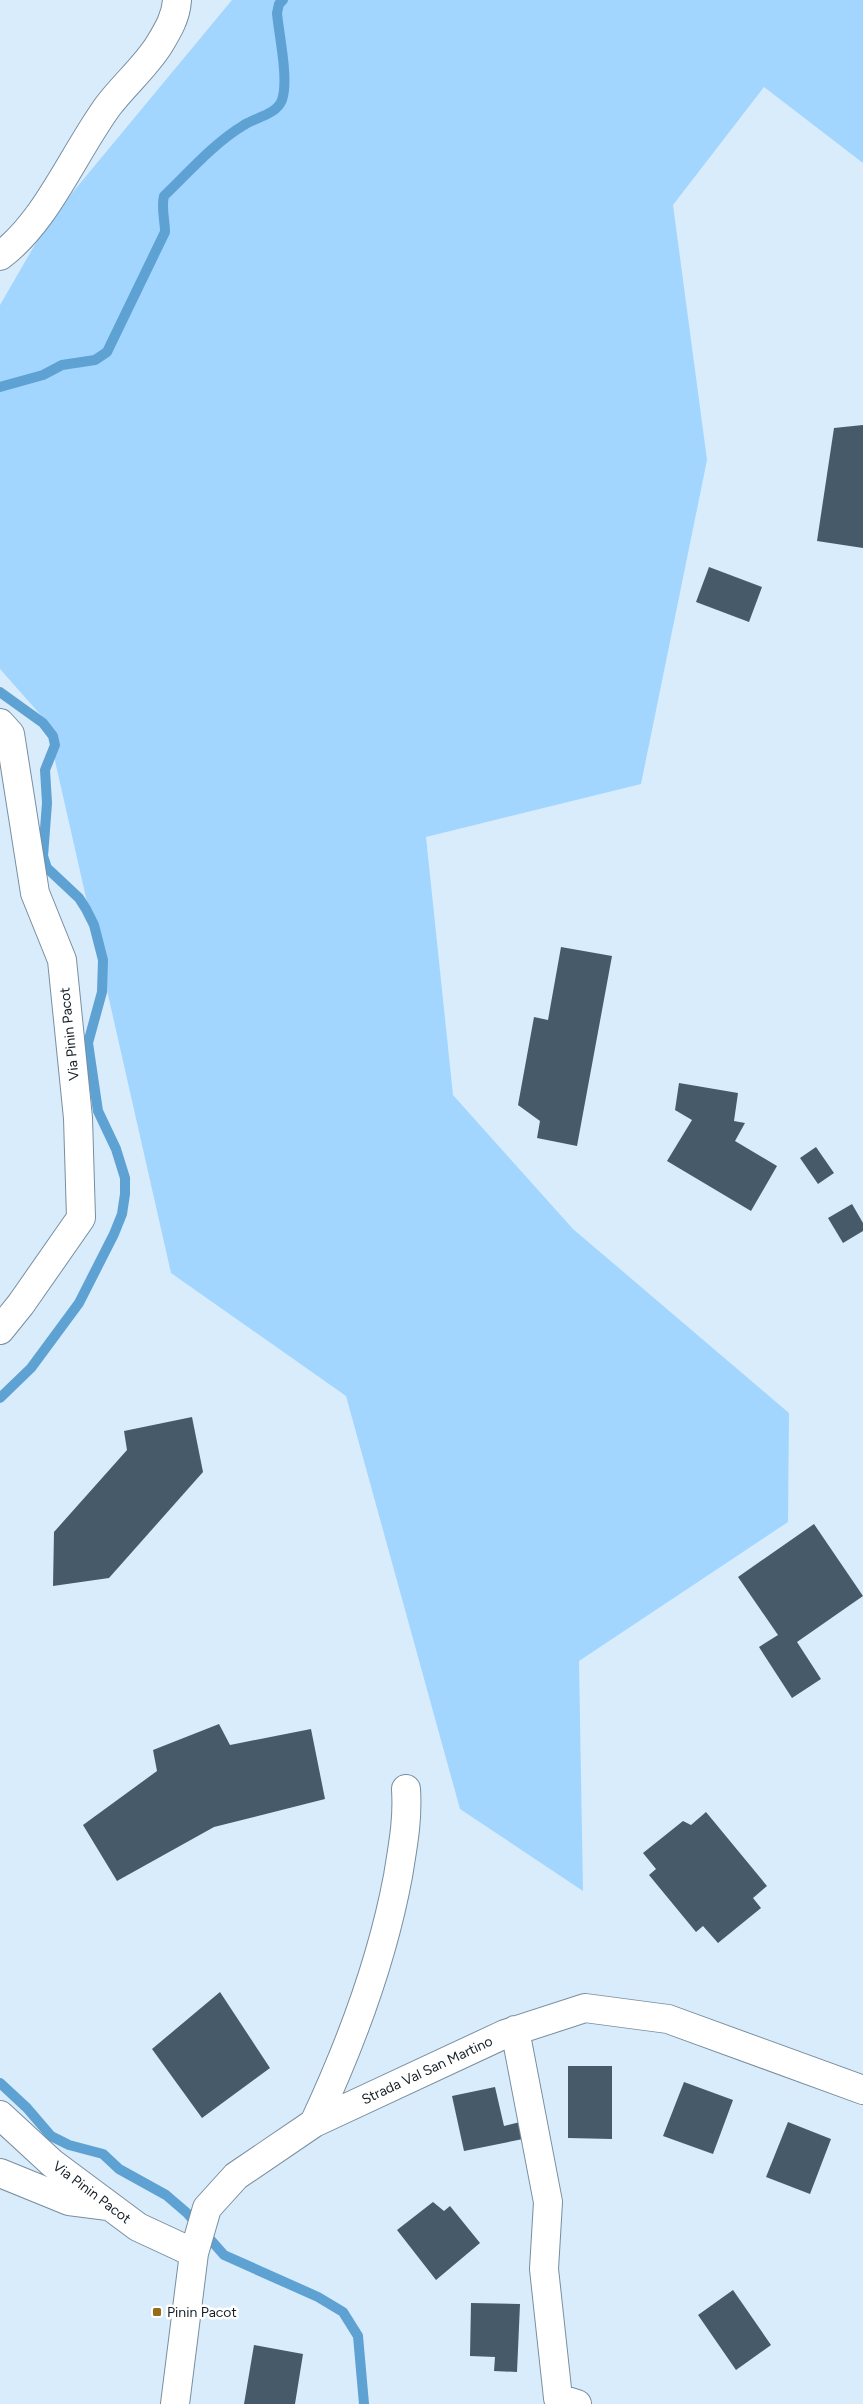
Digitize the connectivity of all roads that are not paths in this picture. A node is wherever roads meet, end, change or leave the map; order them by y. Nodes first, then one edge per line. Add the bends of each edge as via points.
1 (177, 0) edge
2 (0, 256) edge
3 (0, 723) edge
4 (0, 1330) edge
5 (406, 1789) dead end
6 (515, 2030) junction
7 (863, 2090) edge
8 (0, 2115) edge
9 (314, 2123) junction
10 (0, 2173) edge
11 (109, 2206) junction
12 (194, 2253) junction
13 (174, 2404) edge
14 (577, 2404) edge

1 - 2 street via 176,15 158,46 109,105 37,217 12,248
3 - 4 street, Via Pinin Pacot via 10,734 35,893 62,960 78,1118 81,1218
5 - 9 street via 408,1818 391,1913 362,2010
6 - 7 street, Strada Val San Martino via 585,2008 668,2019
6 - 9 street, Strada Val San Martino
6 - 14 street via 548,2202 544,2269 558,2398
8 - 11 street, Via Pinin Pacot via 52,2163
9 - 12 street, Strada Val San Martino via 236,2176 207,2208
10 - 11 street via 69,2202
11 - 12 street, Via Pinin Pacot via 138,2227
12 - 13 street, Strada Val San Martino

